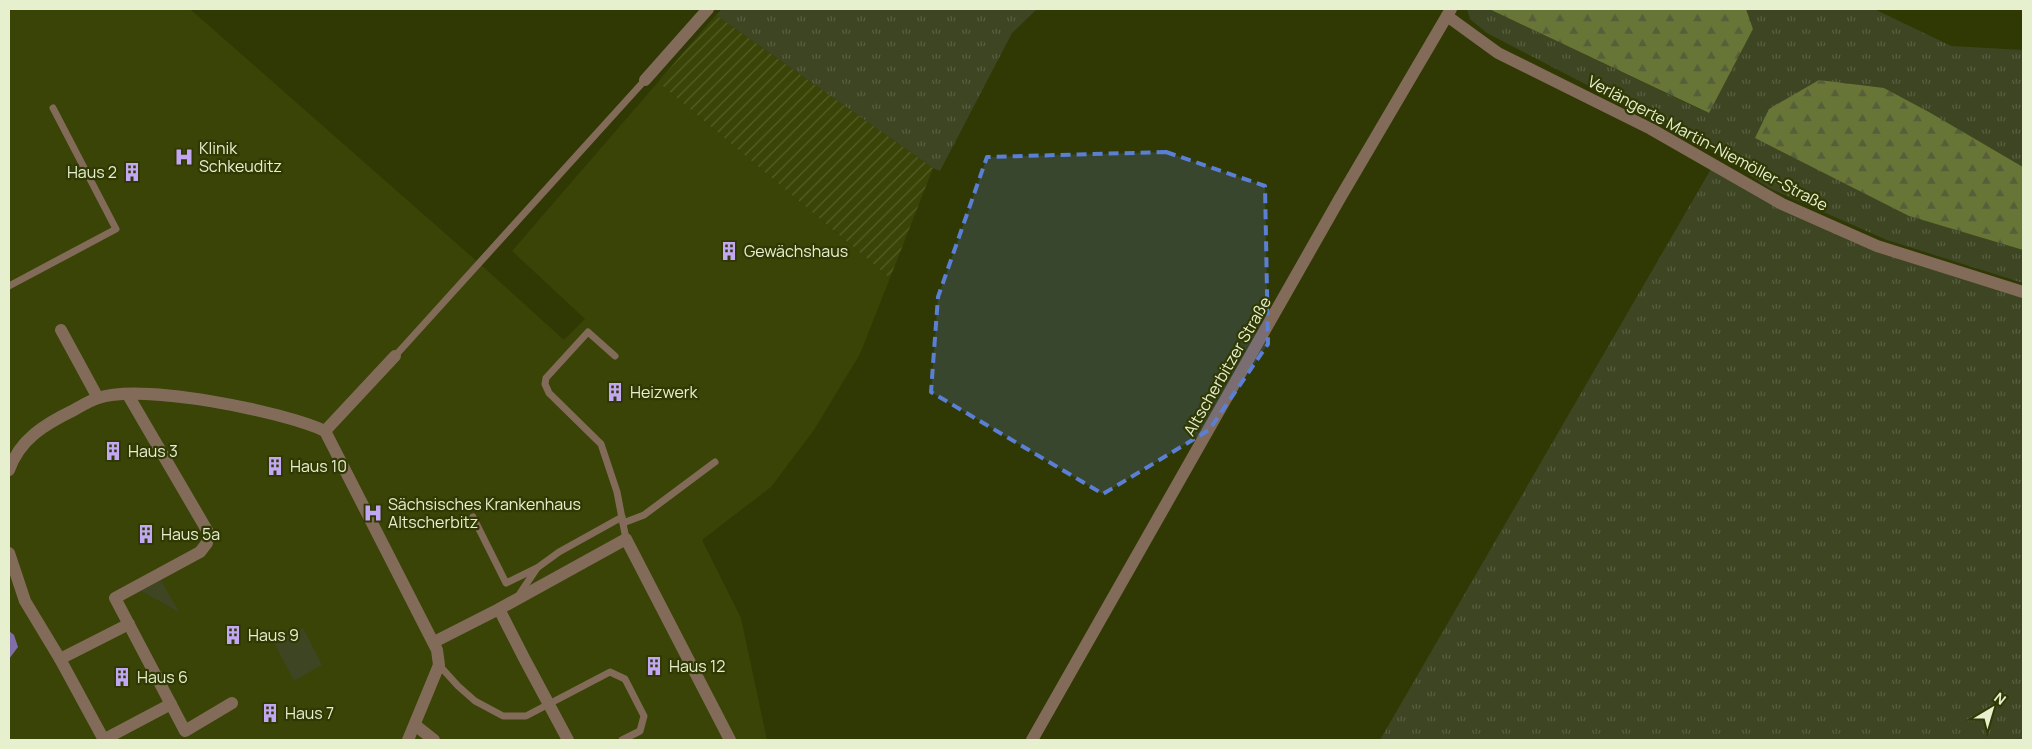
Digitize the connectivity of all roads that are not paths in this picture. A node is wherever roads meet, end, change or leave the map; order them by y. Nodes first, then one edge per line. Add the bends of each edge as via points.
1 (708, 9) edge
2 (1449, 12) edge
3 (645, 80) joint
4 (53, 108) dead end
5 (9, 286) edge
6 (2023, 292) edge
7 (61, 330) dead end
8 (395, 356) joint
9 (615, 356) dead end
10 (128, 395) junction
11 (98, 398) junction
12 (325, 432) junction
13 (715, 462) dead end
14 (9, 470) edge
15 (473, 518) dead end
16 (622, 520) junction
17 (626, 539) junction
18 (9, 553) edge
19 (537, 568) junction
20 (518, 598) junction
21 (499, 609) junction
22 (129, 624) junction
23 (434, 642) junction
24 (60, 659) junction
25 (439, 665) junction
26 (171, 704) junction
27 (232, 704) dead end
28 (548, 706) junction
29 (415, 725) junction
30 (104, 740) edge
31 (408, 740) edge
32 (434, 740) edge
33 (568, 740) edge
34 (622, 740) edge
35 (730, 740) edge
36 (1032, 740) edge

1 - 3 street
2 - 6 street, Verlängerte Martin-Niemöller-Straße via 1498,53 1650,129 1782,204 1878,246
2 - 36 street, Altscherbitzer Straße
3 - 8 lane
4 - 5 lane via 116,229
7 - 11 street
8 - 12 street
9 - 16 lane via 588,332 546,378 545,384 549,393 601,444 617,492
10 - 11 street
10 - 12 street via 210,401 308,424
10 - 22 street via 208,532 207,543 200,552 115,598
11 - 14 street via 48,422 25,440
12 - 23 street
13 - 16 lane via 644,515
15 - 19 lane via 506,583
16 - 17 lane
16 - 19 lane via 559,552
17 - 20 street
17 - 35 street
18 - 24 street via 24,601
19 - 20 lane
20 - 21 street
21 - 23 street
21 - 28 street
22 - 24 street
22 - 26 street
23 - 25 street
24 - 30 street
25 - 28 lane via 475,702 503,716 526,716
25 - 29 street
26 - 27 street via 186,731
26 - 30 street
28 - 33 street
28 - 34 lane via 610,672 625,679 644,716 640,731
29 - 31 street
29 - 32 street

